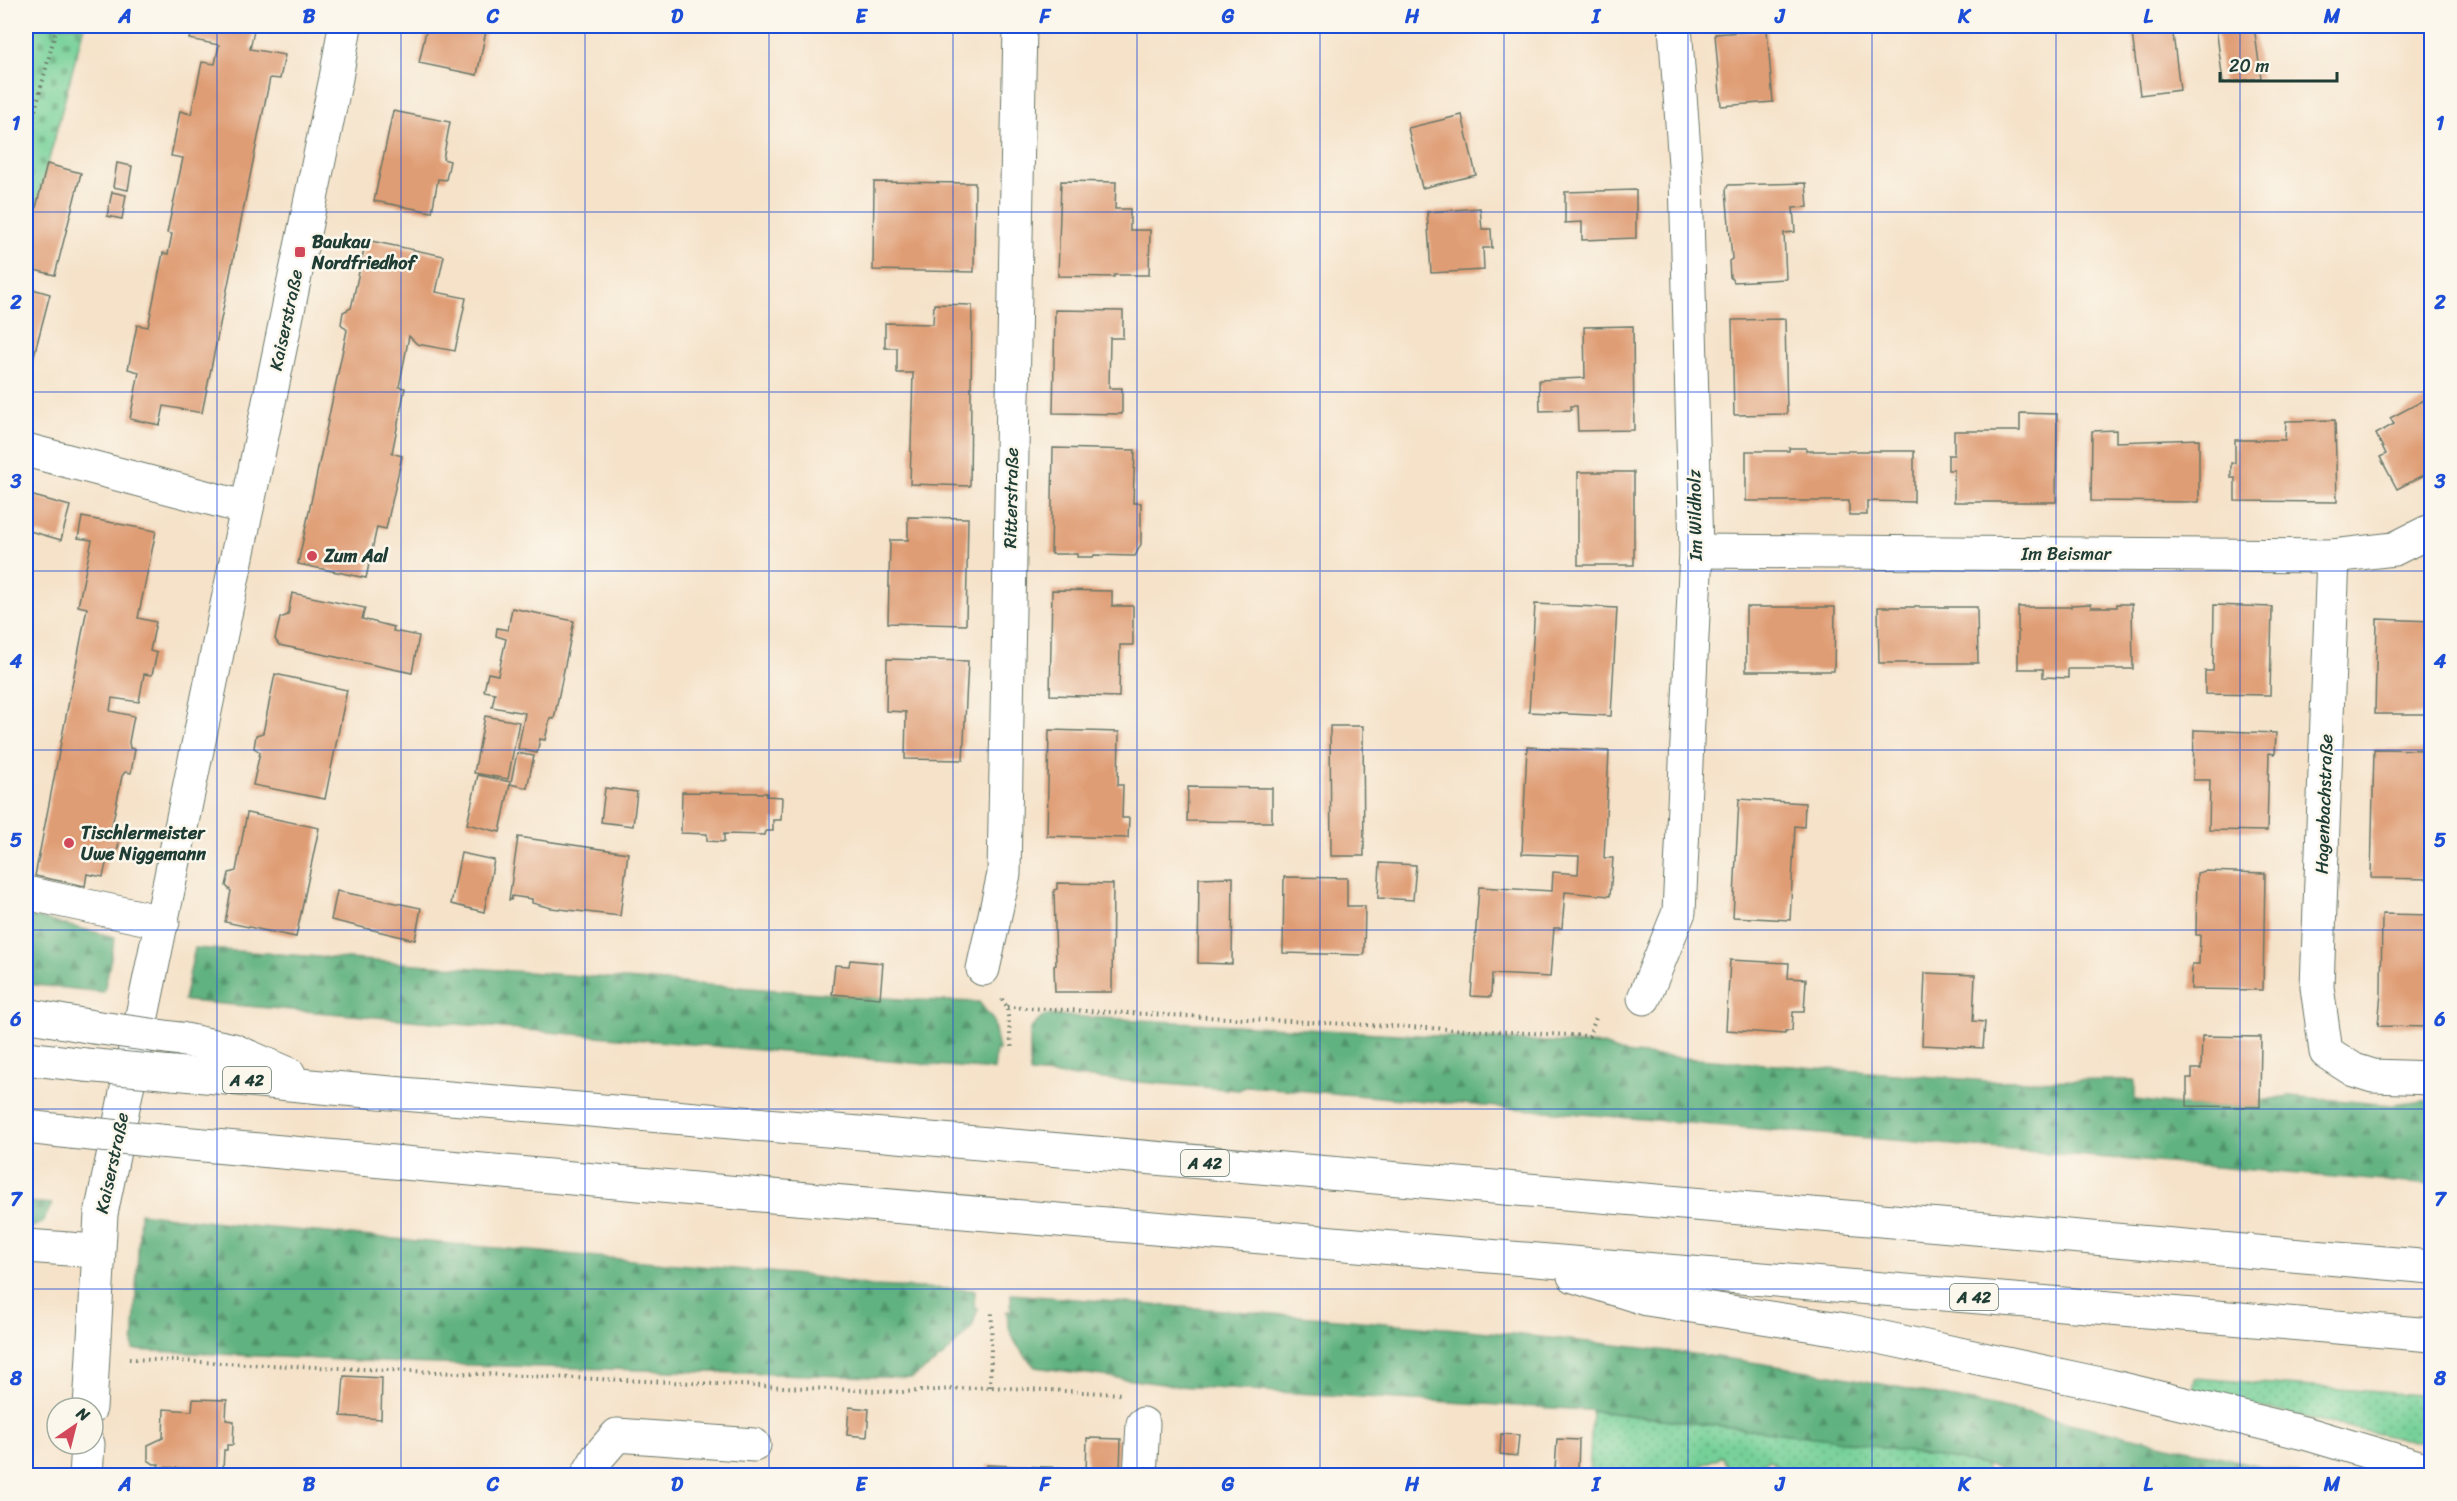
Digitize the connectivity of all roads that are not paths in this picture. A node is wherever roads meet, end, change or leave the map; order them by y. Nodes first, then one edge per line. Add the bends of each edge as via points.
1 (345, 26) edge
2 (1020, 26) edge
3 (1675, 26) edge
4 (26, 450) edge
5 (247, 508) junction
6 (2432, 530) edge
7 (1696, 551) junction
8 (2333, 556) junction
9 (26, 893) edge
10 (163, 922) junction
11 (983, 969) road end
12 (1644, 998) dead end
13 (26, 1015) edge
14 (26, 1058) edge
15 (2432, 1078) edge
16 (321, 1087) junction
17 (26, 1127) edge
18 (26, 1246) edge
19 (97, 1251) junction
20 (1517, 1258) junction
21 (2432, 1267) edge
22 (2432, 1335) edge
23 (90, 1396) edge
24 (1143, 1424) road end
25 (754, 1444) dead end
26 (87, 1456) edge
27 (2432, 1471) edge
28 (86, 1476) edge
29 (587, 1476) edge
30 (1140, 1476) edge

1 - 5 main road, Kaiserstraße
2 - 11 main road, Ritterstraße via 1004,874
3 - 7 main road, Im Wildholz via 1686,178
4 - 5 main road
5 - 10 main road, Kaiserstraße
6 - 8 main road, Im Beismar via 2394,549
7 - 8 main road, Im Beismar
7 - 12 main road, Im Wildholz via 1679,912
8 - 15 main road, Hagenbachstraße via 2317,987 2326,1052 2354,1070 2373,1076
9 - 10 main road
10 - 19 main road, Kaiserstraße via 100,1215
13 - 16 main road, bridge via 233,1050
14 - 16 main road, A 42, bridge
16 - 21 main road, A 42
17 - 20 main road, A 42, bridge via 784,1197
18 - 19 main road
19 - 23 main road, Kaiserstraße
20 - 22 main road, A 42
20 - 27 main road via 1647,1299 1846,1330 2110,1386 2308,1434
24 - 30 main road
25 - 29 main road via 617,1435
26 - 28 main road

